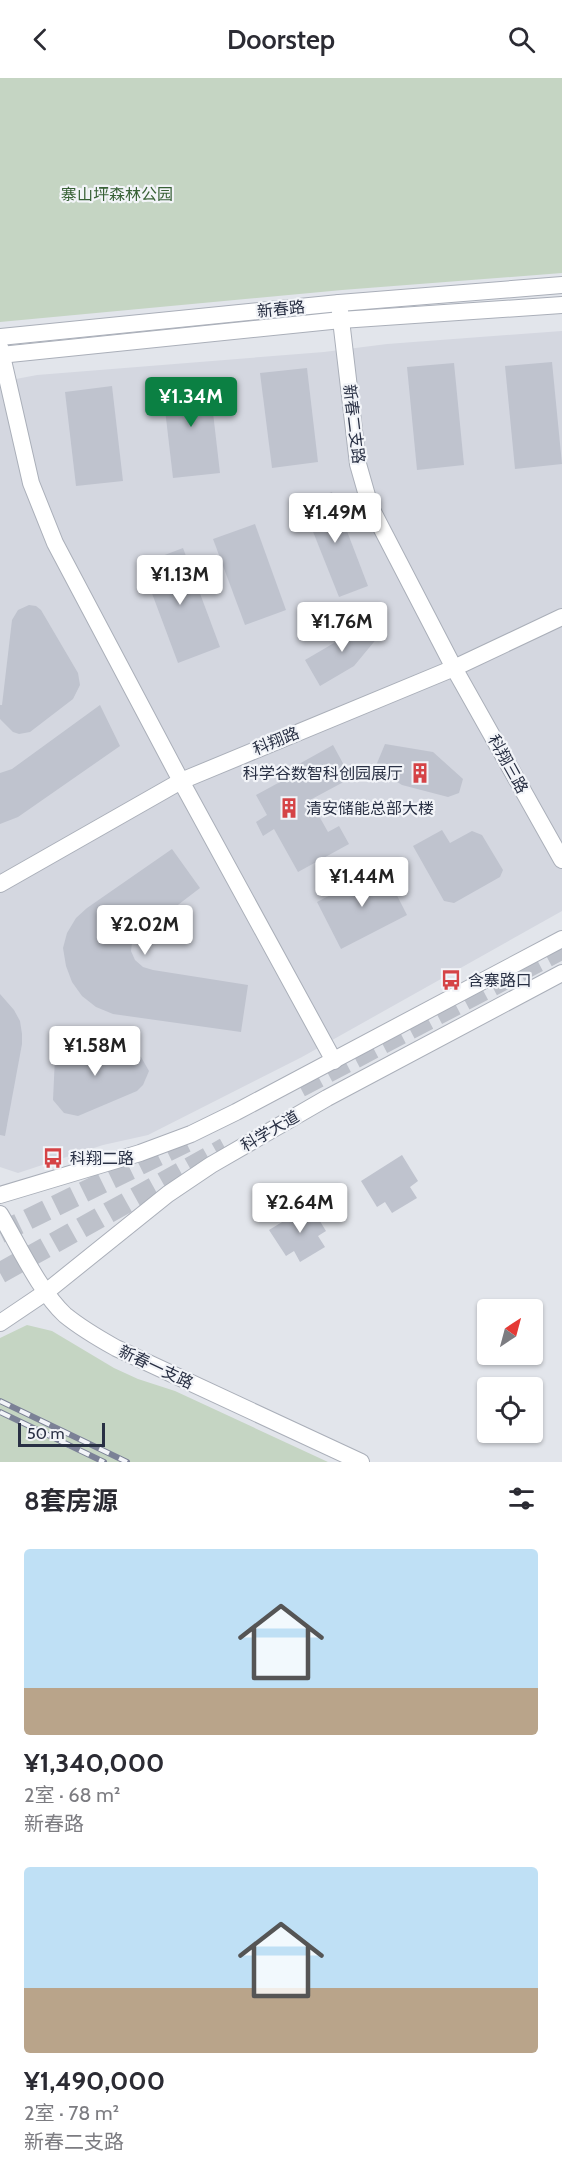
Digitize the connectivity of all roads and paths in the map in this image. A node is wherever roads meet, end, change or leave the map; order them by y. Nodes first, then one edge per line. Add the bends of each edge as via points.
1 (562, 285) edge
2 (339, 303) junction
3 (562, 306) edge
4 (341, 320) junction
5 (0, 337) edge
6 (1, 352) edge
7 (562, 617) edge
8 (454, 668) junction
9 (181, 781) junction
10 (562, 860) edge
11 (0, 884) edge
12 (562, 939) edge
13 (562, 973) edge
14 (334, 1061) junction
15 (300, 1079) junction
16 (312, 1107) junction
17 (0, 1195) edge
18 (0, 1214) edge
19 (46, 1292) junction
20 (0, 1323) edge
21 (361, 1462) edge

1 - 2 street, 新春路
2 - 4 street, 新春二支路
2 - 5 street, 新春路
3 - 4 street, 新春路
4 - 6 street, 新春路
4 - 8 street, 新春二支路 via 358,465 370,506
6 - 9 street via 31,483 55,543
7 - 8 street, 科翔路
8 - 9 street, 科翔路
8 - 10 street, 科翔三路
9 - 11 street, 科翔路
9 - 14 street
12 - 14 street, 科学大道
13 - 16 street, 科学大道
14 - 15 street, 科学大道
15 - 16 street via 310,1079 319,1090
15 - 17 street, 科学大道 via 150,1149
16 - 19 street, 科学大道 via 168,1194
18 - 19 street, 新春一支路
19 - 20 street, 科学大道
19 - 21 street, 新春一支路 via 64,1314 116,1348

